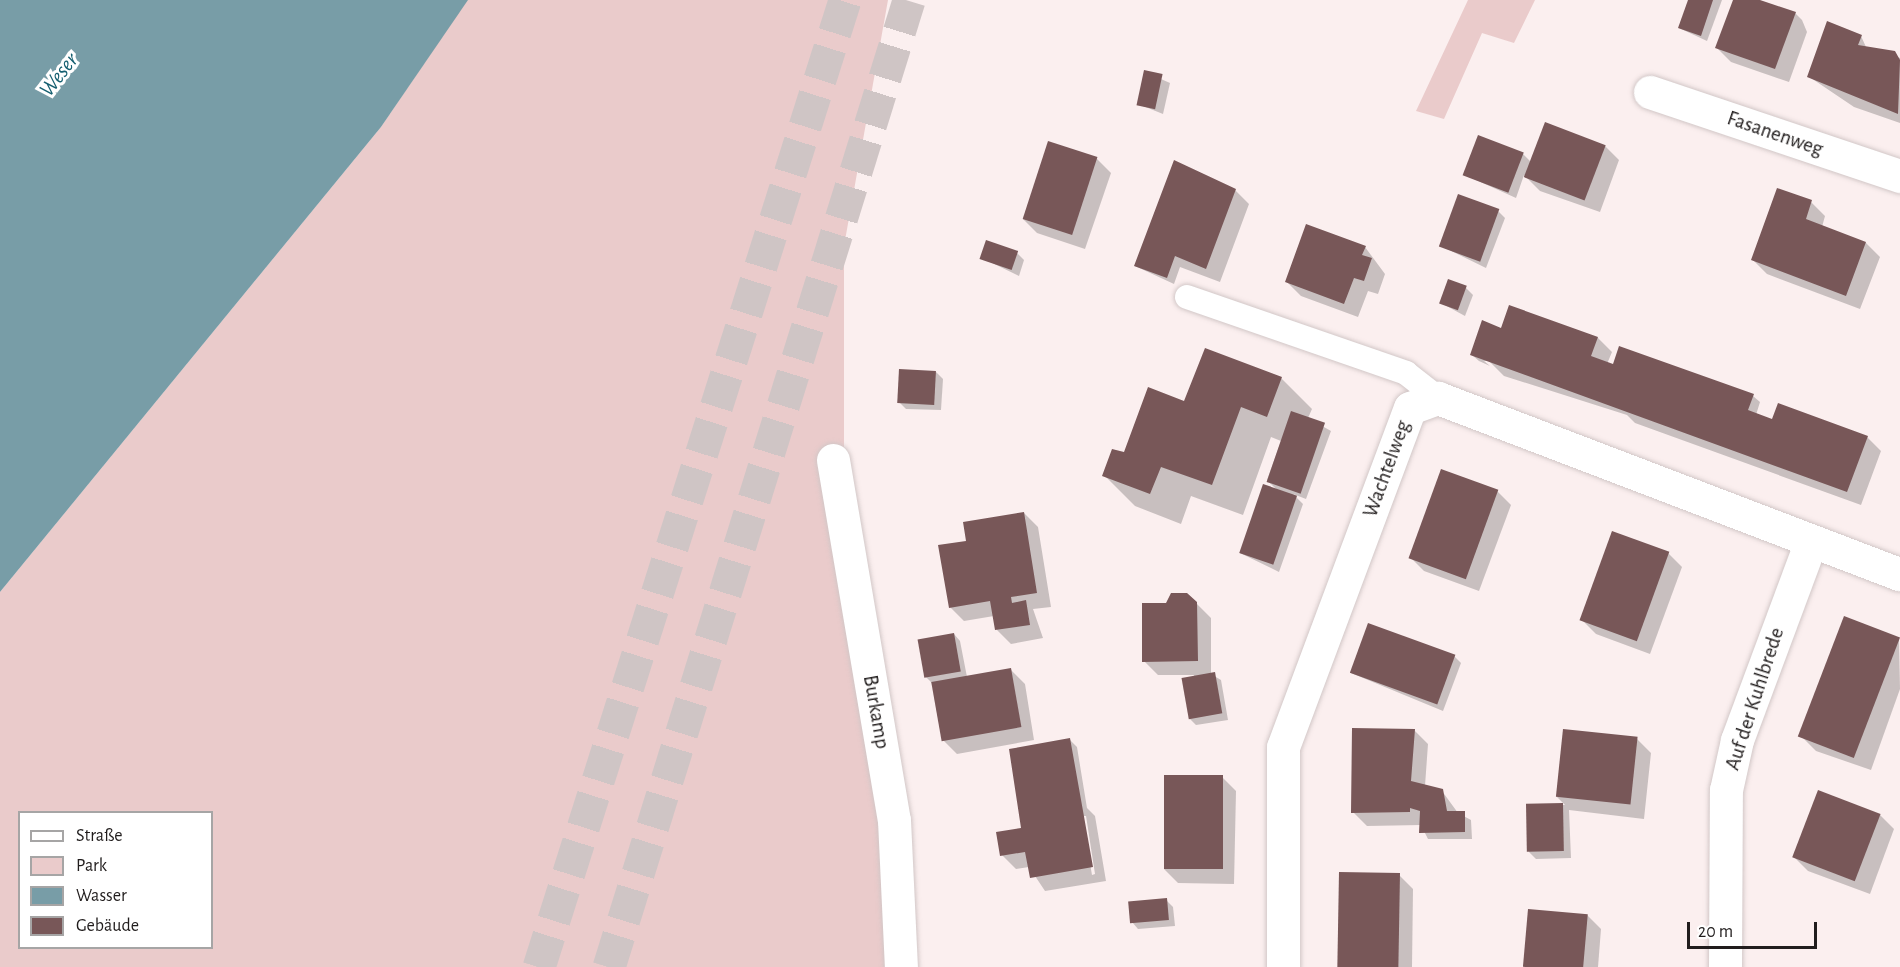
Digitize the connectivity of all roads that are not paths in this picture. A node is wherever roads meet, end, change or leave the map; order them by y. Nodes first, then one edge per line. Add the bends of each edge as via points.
1 (1650, 92) dead end
2 (1900, 176) edge
3 (1187, 297) dead end
4 (1438, 398) junction
5 (833, 460) dead end
6 (1810, 544) junction
7 (1900, 574) edge
8 (901, 967) edge
9 (1283, 967) edge
10 (1725, 967) edge

1 - 2 street, Fasanenweg
3 - 4 lane via 1406,373
4 - 6 street
4 - 9 street, Wachtelweg via 1410,408 1283,747
5 - 8 street, Burkamp via 894,819
6 - 7 street
6 - 10 street, Auf der Kuhlbrede via 1737,740 1726,790

